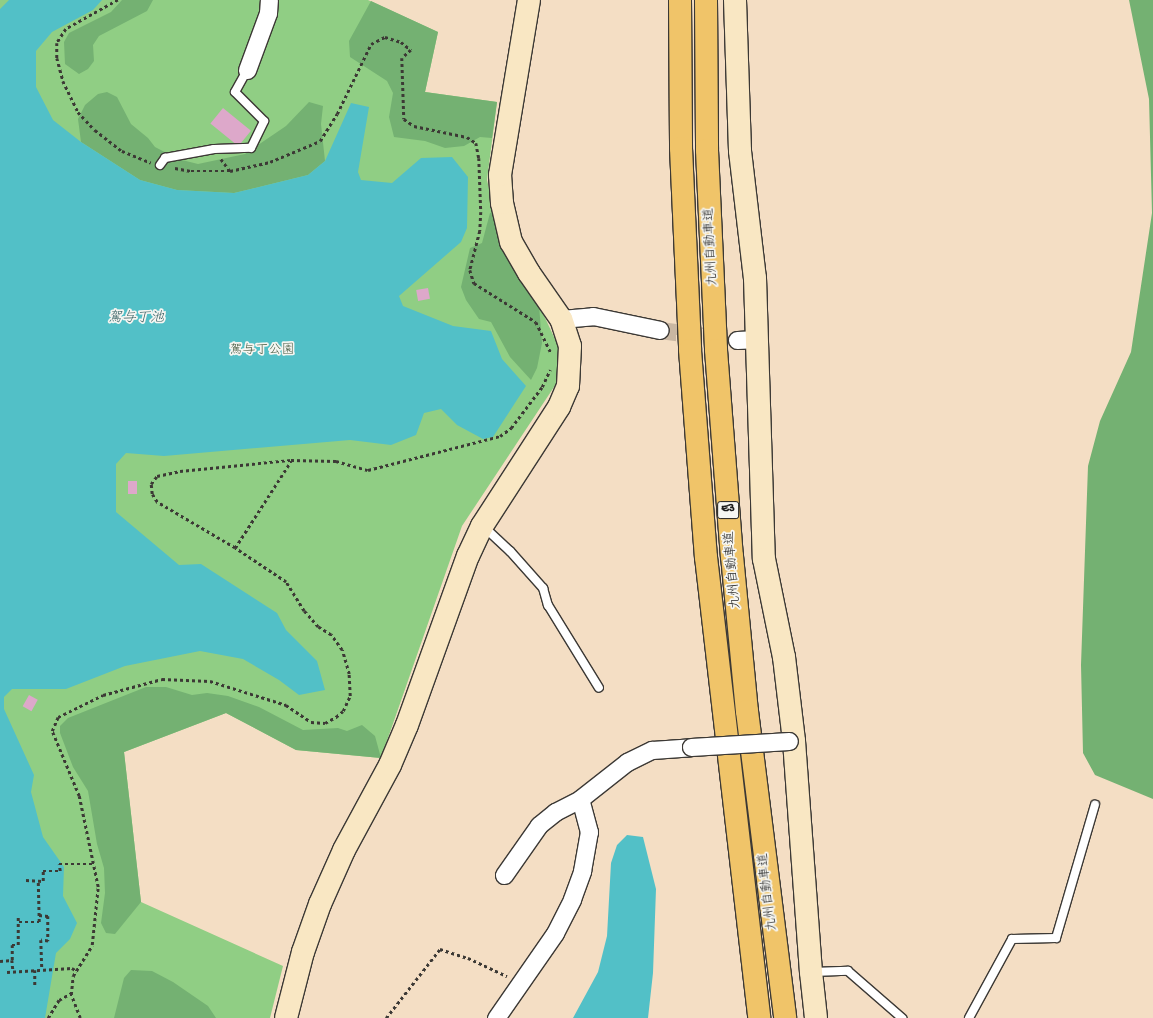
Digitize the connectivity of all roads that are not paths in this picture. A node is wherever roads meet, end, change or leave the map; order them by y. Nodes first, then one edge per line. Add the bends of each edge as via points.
1 (269, 0) edge
2 (529, 0) edge
3 (680, 0) edge
4 (706, 0) edge
5 (735, 0) edge
6 (247, 70) joint
7 (160, 165) road end
8 (561, 319) junction
9 (660, 330) tunnel mouth
10 (482, 526) junction
11 (599, 688) dead end
12 (792, 741) junction
13 (580, 799) junction
14 (1095, 805) dead end
15 (504, 875) dead end
16 (811, 972) junction
17 (286, 1018) edge
18 (496, 1018) edge
19 (758, 1018) edge
20 (785, 1018) edge
21 (816, 1018) edge
22 (902, 1018) edge
23 (969, 1018) edge

1 - 6 street via 268,13
2 - 8 street via 500,175 502,202 511,242
3 - 19 highway, 九州自動車道 / E3 via 682,148 692,374 722,712
4 - 20 highway, 九州自動車道 / E3 via 707,150 716,343 732,556 747,711
5 - 12 street via 740,151 755,278 747,339 764,558 784,657
6 - 7 lane via 235,92 264,121 251,148 214,149 165,158
8 - 9 street via 593,316
8 - 10 street via 570,346 568,386 559,407
10 - 11 lane via 510,551 543,588 548,604
10 - 17 street via 468,556 399,745 344,850 320,904 302,952
12 - 13 street, bridge via 652,750 633,759
12 - 16 street
13 - 15 street via 555,812 539,825
13 - 18 street via 589,832 582,872 572,899 554,933
14 - 23 lane via 1056,938 1012,939
16 - 21 street
16 - 22 lane via 848,971

